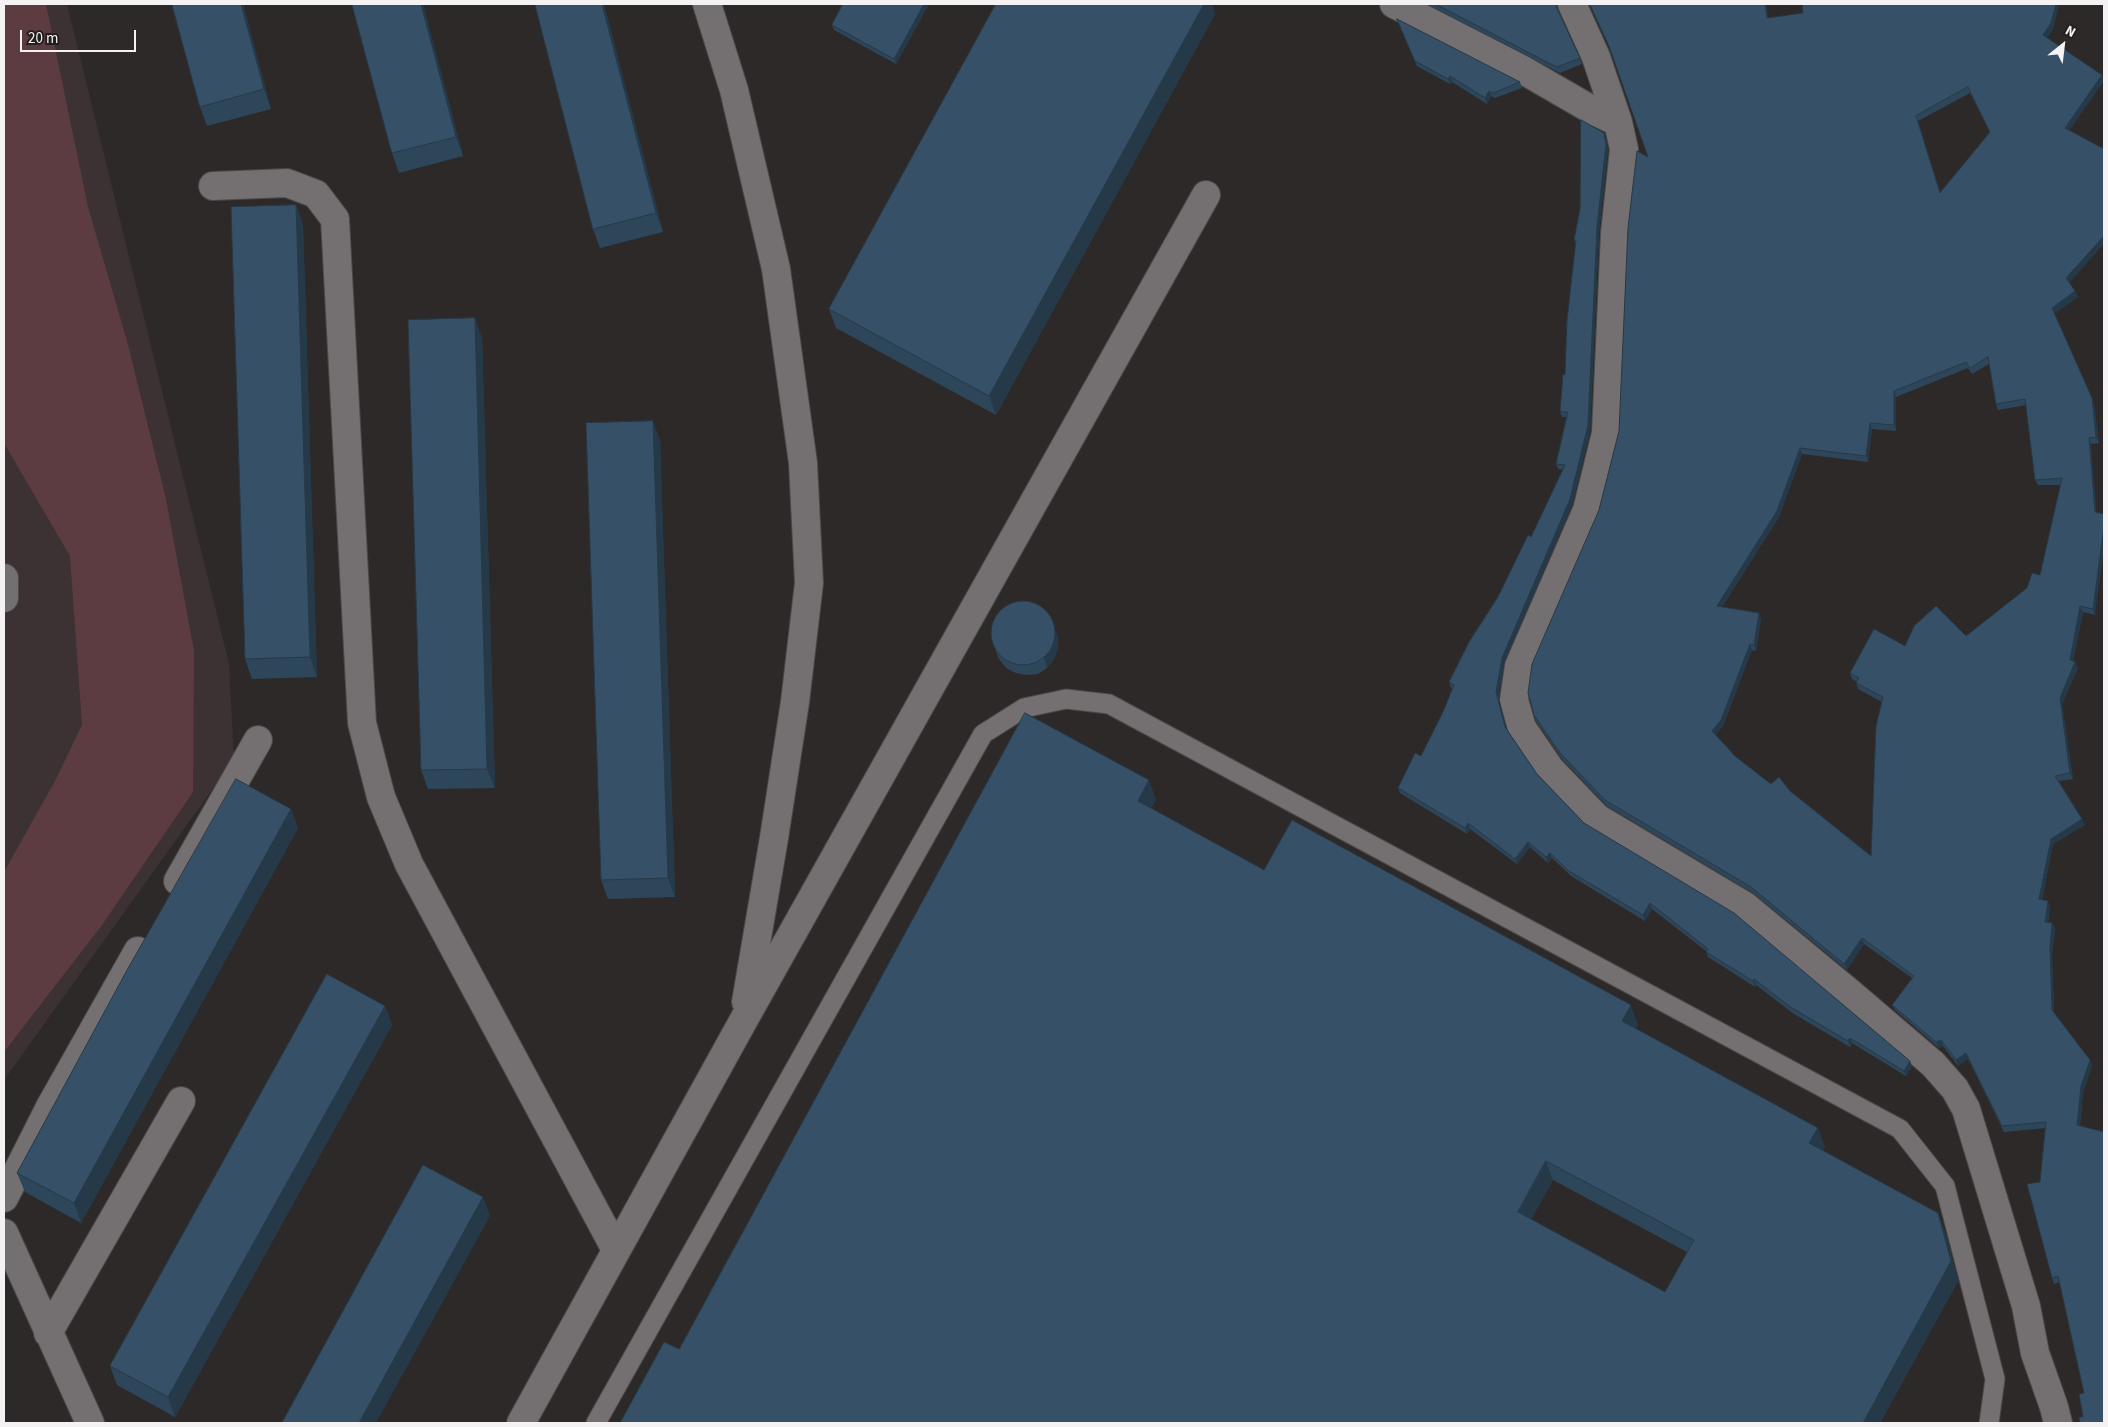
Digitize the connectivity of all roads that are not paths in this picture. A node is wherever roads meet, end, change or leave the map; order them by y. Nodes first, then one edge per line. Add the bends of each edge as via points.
1 (707, 4) edge
2 (1394, 4) edge
3 (1572, 4) edge
4 (1618, 122) junction
5 (212, 186) dead end
6 (1206, 195) dead end
7 (4, 578) edge
8 (4, 598) edge
9 (258, 740) dead end
10 (166, 902) edge
11 (152, 928) edge
12 (742, 1023) junction
13 (181, 1101) dead end
14 (4, 1198) edge
15 (4, 1233) edge
16 (616, 1250) junction
17 (48, 1333) junction
18 (90, 1423) edge
19 (521, 1423) edge
20 (596, 1423) edge
21 (1989, 1423) edge
22 (2058, 1423) edge

1 - 12 street via 734,90 776,269 803,463 809,583 795,702
2 - 4 street
3 - 4 street via 1596,57
4 - 22 street via 1624,149 1615,233 1606,432 1587,510 1519,666 1514,700 1522,728 1550,769 1597,818 1745,906 1926,1058 1955,1089 1966,1109
5 - 16 street via 287,183 316,194 335,219 362,723 381,798 408,864
6 - 12 street
7 - 8 street
9 - 10 street
11 - 14 street via 50,1107
12 - 16 street
13 - 17 street
15 - 17 street
16 - 19 street
17 - 18 street
20 - 21 lane via 984,734 1024,708 1066,699 1110,704 1900,1129 1945,1186 1995,1379

